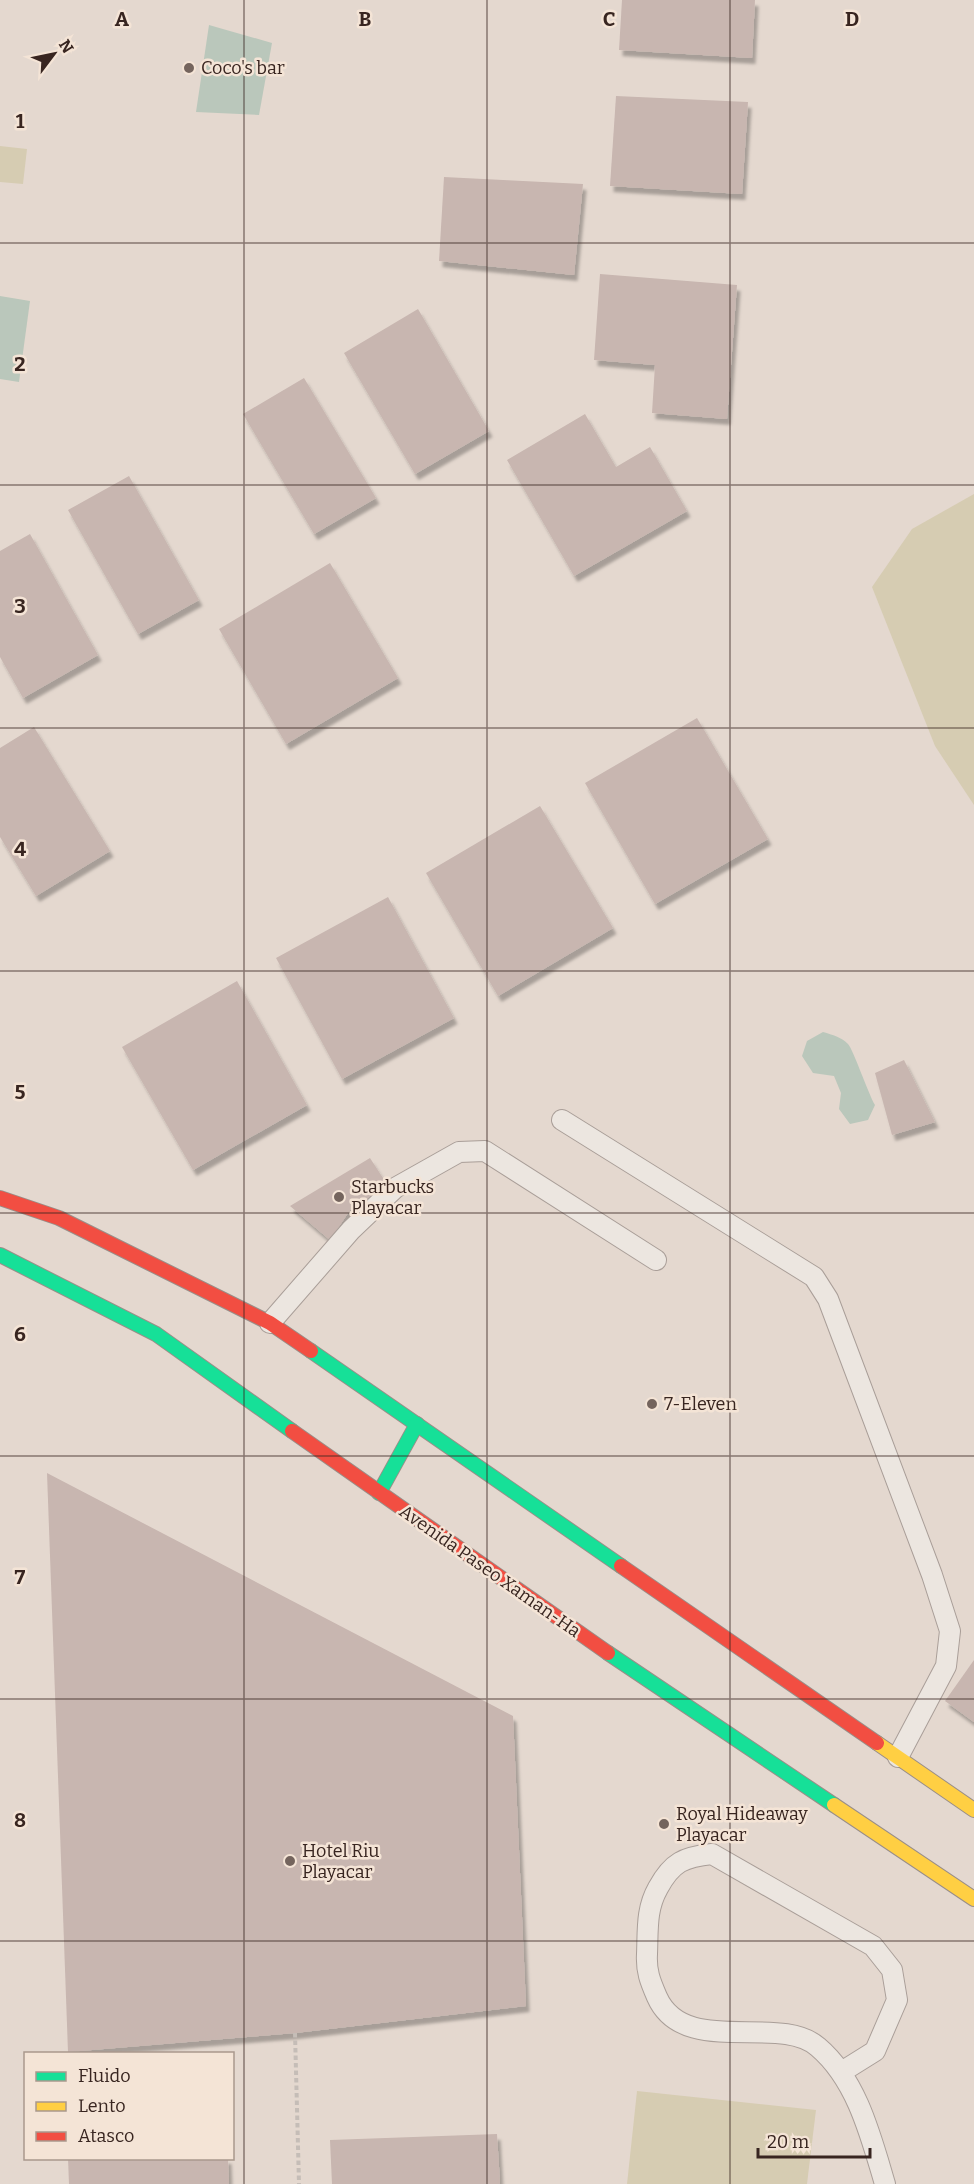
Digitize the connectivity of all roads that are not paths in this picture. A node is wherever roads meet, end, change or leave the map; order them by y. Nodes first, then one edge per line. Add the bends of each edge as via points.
1 (562, 1120) dead end
2 (0, 1198) edge
3 (0, 1255) edge
4 (656, 1260) dead end
5 (270, 1323) junction
6 (417, 1424) junction
7 (380, 1492) junction
8 (898, 1757) junction
9 (974, 1810) edge
10 (974, 1899) edge
11 (843, 2072) junction
12 (885, 2184) edge

1 - 8 lane via 814,1277 828,1299 950,1631 946,1666
2 - 5 main road via 59,1218
3 - 7 main road, Avenida Paseo Xaman-Ha via 156,1334
4 - 5 lane via 484,1151 459,1152 395,1188 351,1230
5 - 6 main road
6 - 7 main road
6 - 8 main road
7 - 10 main road, Avenida Paseo Xaman-Ha via 533,1603
8 - 9 main road
11 - 11 lane via 875,2051 897,2000 892,1970 873,1946 712,1854 688,1856 666,1872 649,1904 646,1973 663,2010 696,2030 788,2034 816,2044
11 - 12 lane

